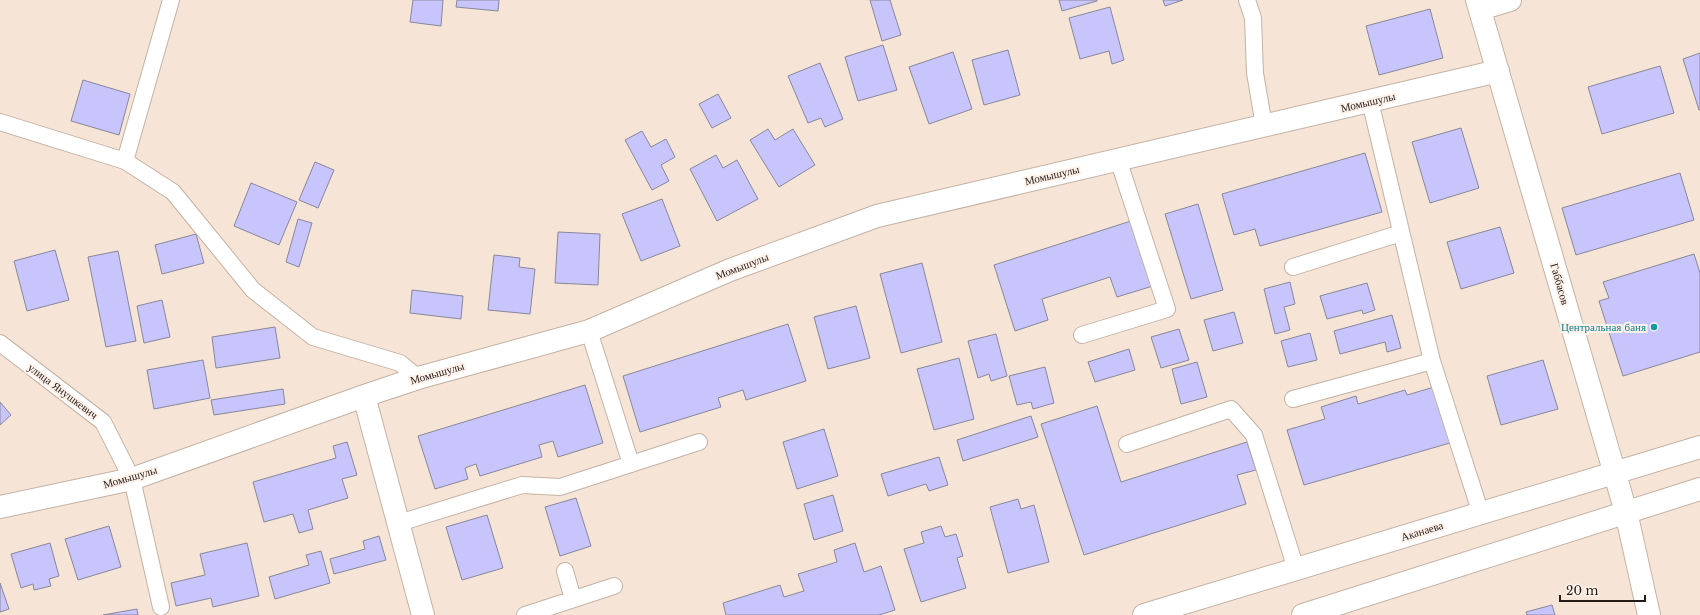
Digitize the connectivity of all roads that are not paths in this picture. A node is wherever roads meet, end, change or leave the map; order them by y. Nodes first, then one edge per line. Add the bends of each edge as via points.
1 (171, 0) edge
2 (1247, 0) edge
3 (1510, 0) edge
4 (1478, 5) edge
5 (1498, 71) junction
6 (1370, 102) junction
7 (0, 122) edge
8 (1264, 126) junction
9 (1118, 159) junction
10 (125, 161) junction
11 (1402, 233) junction
12 (1293, 267) dead end
13 (589, 331) junction
14 (1082, 335) dead end
15 (0, 343) edge
16 (1432, 361) junction
17 (418, 378) junction
18 (364, 396) junction
19 (1293, 400) dead end
20 (699, 442) dead end
21 (1127, 444) dead end
22 (1700, 447) edge
23 (631, 464) junction
24 (1615, 474) junction
25 (132, 479) junction
26 (1700, 489) edge
27 (0, 507) edge
28 (1626, 512) junction
29 (1481, 514) junction
30 (399, 523) junction
31 (1296, 569) junction
32 (565, 571) dead end
33 (614, 586) dead end
34 (573, 599) junction
35 (161, 607) dead end
36 (423, 615) edge
37 (525, 615) edge
38 (1144, 615) edge
39 (1303, 615) edge
40 (1649, 615) edge

1 - 10 lane
2 - 8 lane via 1253,18 1255,73
3 - 4 street
4 - 5 street, Габбасов
5 - 6 street, Момышулы
5 - 24 street, Габбасов
6 - 8 street, Момышулы
6 - 11 lane
7 - 10 lane
8 - 9 street, Момышулы
9 - 13 street, Момышулы via 877,216 730,270
9 - 14 lane via 1167,309
10 - 17 lane via 172,192 254,290 313,337 400,363
11 - 12 lane
11 - 16 lane
13 - 17 street, Момышулы
13 - 23 lane
15 - 25 lane, улица Янушкевич via 103,422
16 - 19 lane
16 - 29 lane
17 - 18 street, Момышулы
18 - 25 street, Момышулы
18 - 30 street
20 - 23 lane
21 - 31 lane via 1231,409 1254,435
22 - 24 street, Аканаева
23 - 30 lane via 560,487 522,485
24 - 28 street, Габбасов
24 - 29 street, Аканаева
25 - 27 street, Момышулы
25 - 35 lane, улица Янушкевич
26 - 28 street
28 - 39 street
28 - 40 street, Габбасов
29 - 31 street, Аканаева
30 - 36 street
31 - 38 street, Аканаева
32 - 34 lane
33 - 34 lane
34 - 37 lane

